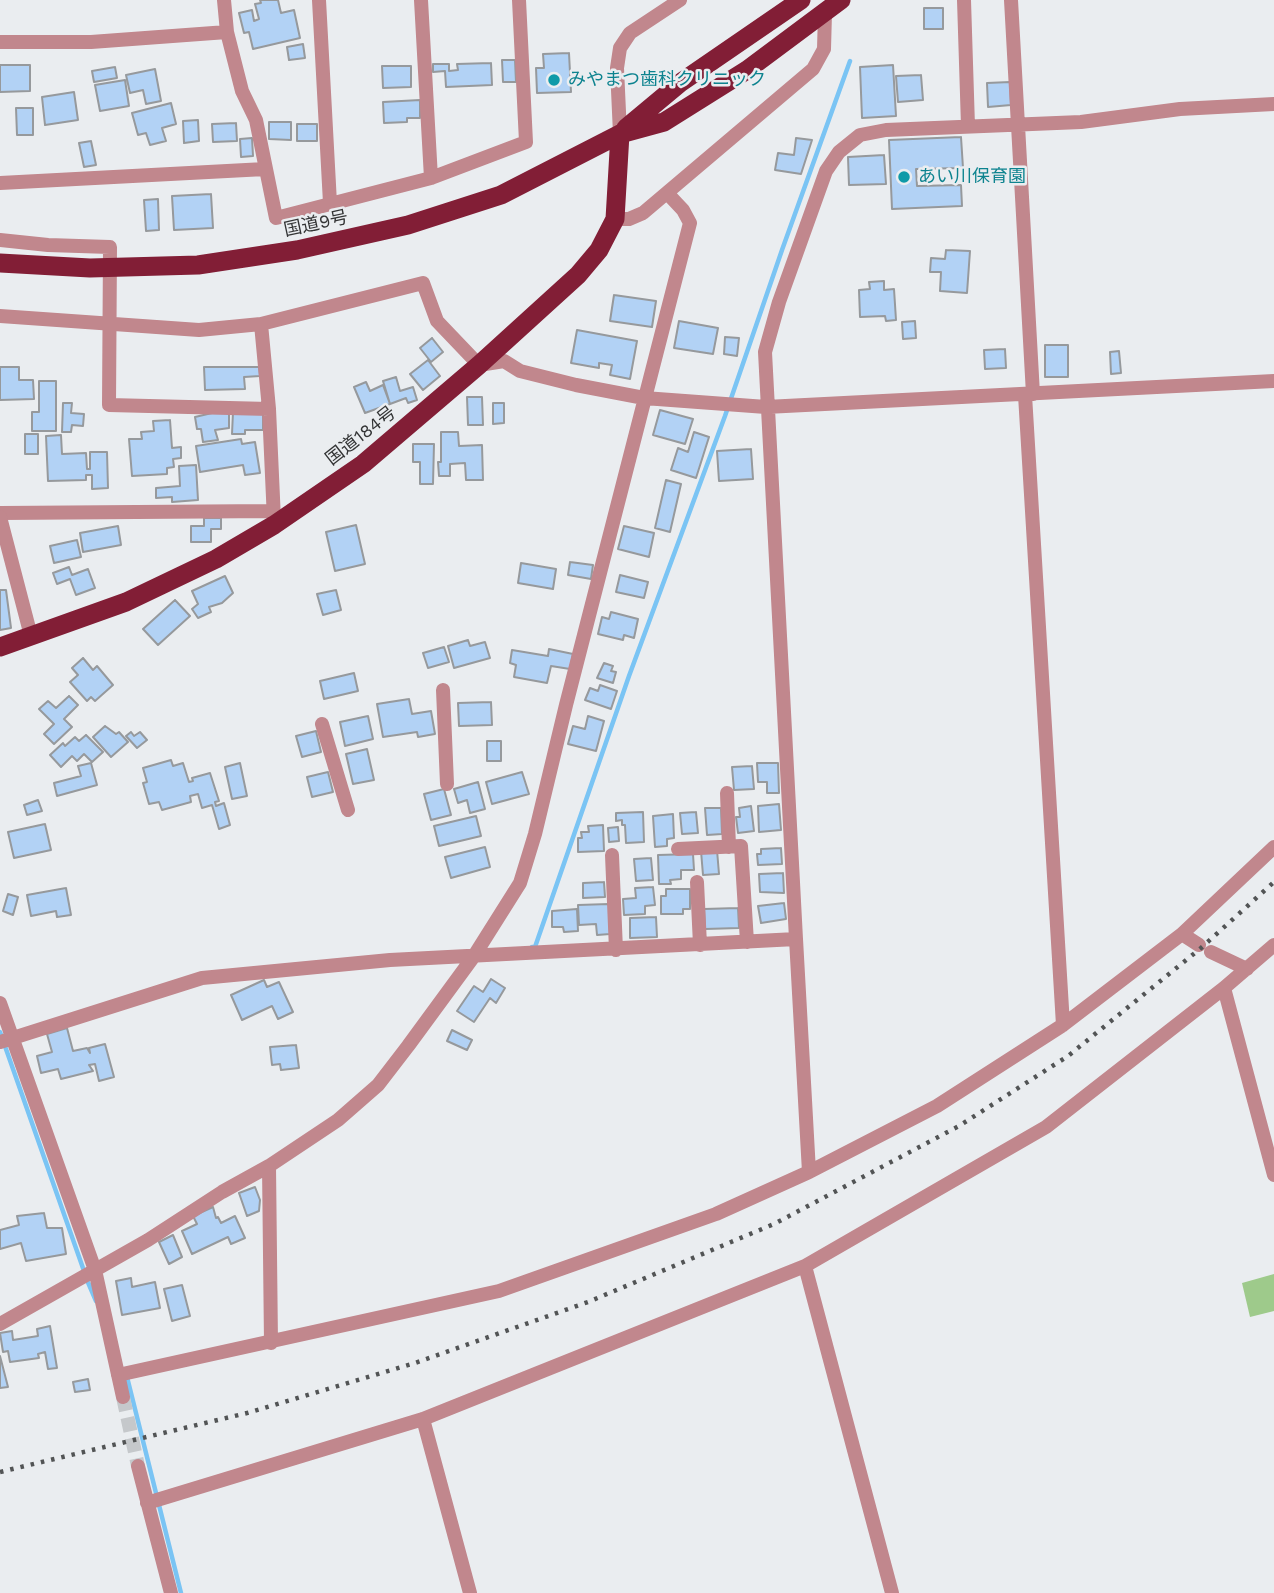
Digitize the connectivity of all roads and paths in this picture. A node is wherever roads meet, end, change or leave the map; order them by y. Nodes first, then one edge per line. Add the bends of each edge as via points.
1 (224, 0) edge
2 (319, 0) edge
3 (421, 0) edge
4 (519, 0) edge
5 (680, 0) edge
6 (802, 0) edge
7 (841, 0) edge
8 (964, 0) edge
9 (1011, 0) edge
10 (666, 4) edge
11 (825, 13) junction
12 (227, 32) junction
13 (0, 42) edge
14 (1274, 104) edge
15 (1018, 124) junction
16 (968, 126) junction
17 (620, 134) junction
18 (264, 169) junction
19 (431, 177) junction
20 (0, 183) edge
21 (667, 193) junction
22 (330, 203) junction
23 (615, 219) junction
24 (0, 240) edge
25 (0, 263) edge
26 (0, 316) edge
27 (110, 323) junction
28 (261, 324) junction
29 (480, 365) junction
30 (1274, 381) edge
31 (1029, 395) junction
32 (644, 398) junction
33 (766, 407) junction
34 (270, 409) junction
35 (0, 515) edge
36 (273, 518) junction
37 (31, 636) junction
38 (0, 647) edge
39 (443, 690) dead end
40 (322, 724) dead end
41 (447, 784) dead end
42 (727, 793) dead end
43 (348, 810) dead end
44 (729, 847) junction
45 (1274, 847) edge
46 (678, 849) dead end
47 (612, 855) dead end
48 (697, 882) dead end
49 (1182, 934) junction
50 (796, 939) junction
51 (747, 943) junction
52 (700, 945) junction
53 (616, 950) junction
54 (1271, 950) edge
55 (474, 956) junction
56 (1247, 969) junction
57 (1224, 988) junction
58 (0, 1003) edge
59 (1063, 1025) junction
60 (6, 1040) edge
61 (270, 1166) junction
62 (809, 1172) junction
63 (1274, 1175) edge
64 (805, 1266) junction
65 (95, 1270) junction
66 (0, 1324) edge
67 (271, 1343) junction
68 (118, 1375) junction
69 (123, 1397) tunnel mouth
70 (424, 1419) junction
71 (138, 1465) tunnel mouth
72 (147, 1503) junction
73 (171, 1593) edge
74 (470, 1593) edge
75 (892, 1593) edge

1 - 12 street
2 - 22 street
3 - 19 street
4 - 19 street via 526,142
5 - 10 street
6 - 17 highway, 国道9号 via 680,83
7 - 11 highway, 国道9号
8 - 16 street
9 - 15 street
10 - 17 street via 630,33 620,48
11 - 17 highway, 国道9号 via 664,122
11 - 21 street via 824,50 813,69
12 - 13 street
12 - 18 street via 242,91 256,120
14 - 15 street
15 - 16 street
15 - 31 street
16 - 33 street via 860,135 839,152 826,171 779,302 765,352
17 - 23 highway, 国道184号
17 - 25 highway, 国道9号 via 501,195 408,225 297,250 198,265 90,268
18 - 20 street
18 - 22 street via 276,218
19 - 22 street
21 - 23 street via 643,213
21 - 32 street via 690,223
23 - 29 highway, 国道184号 via 599,250 578,275
24 - 27 street via 110,247
26 - 27 street
27 - 28 street via 199,330
27 - 34 street via 109,405
28 - 29 street via 423,283 437,321
28 - 34 street
29 - 32 street via 504,361 520,371
29 - 36 highway, 国道184号 via 363,464
30 - 31 street
31 - 33 street
31 - 59 street
32 - 33 street
32 - 55 street via 535,834 520,883
33 - 50 street
34 - 36 street
35 - 36 street
35 - 37 street
36 - 37 highway, 国道184号 via 216,559 126,602
37 - 38 highway, 国道184号
39 - 41 street
40 - 43 street
42 - 44 street
44 - 46 street
44 - 51 street via 741,846
45 - 49 street
47 - 53 street
48 - 52 street
49 - 56 street
49 - 59 street
50 - 51 street
50 - 62 street
51 - 52 street
52 - 53 street
53 - 55 street
54 - 56 street
55 - 60 street via 202,978
55 - 61 street via 378,1085 338,1120
56 - 57 street
57 - 63 street
57 - 64 street via 1046,1127
58 - 60 street
59 - 62 street via 937,1105
60 - 65 street
61 - 65 street
61 - 67 street
62 - 67 street via 716,1214 499,1291
64 - 70 street
64 - 75 street
65 - 66 street
65 - 68 street
67 - 68 street
68 - 69 street
70 - 72 street
70 - 74 street
71 - 72 street
72 - 73 street

